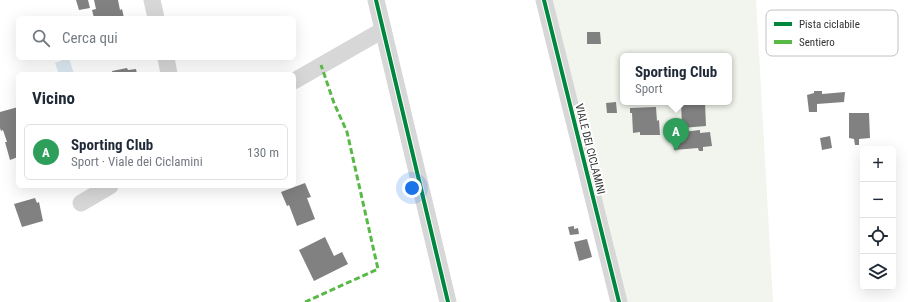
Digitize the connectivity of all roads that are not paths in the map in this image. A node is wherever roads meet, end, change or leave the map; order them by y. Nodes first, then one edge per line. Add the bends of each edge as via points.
1 (152, 0) edge
2 (376, 0) edge
3 (544, 0) edge
4 (156, 16) edge
5 (384, 30) junction
6 (166, 60) edge
7 (170, 72) edge
8 (296, 80) edge
9 (107, 188) edge
10 (81, 203) dead end
11 (448, 302) edge
12 (619, 302) edge

1 - 4 street
2 - 5 street
3 - 12 street, VIALE DEI CICLAMINI
5 - 8 street
5 - 11 street
6 - 7 street
9 - 10 street

